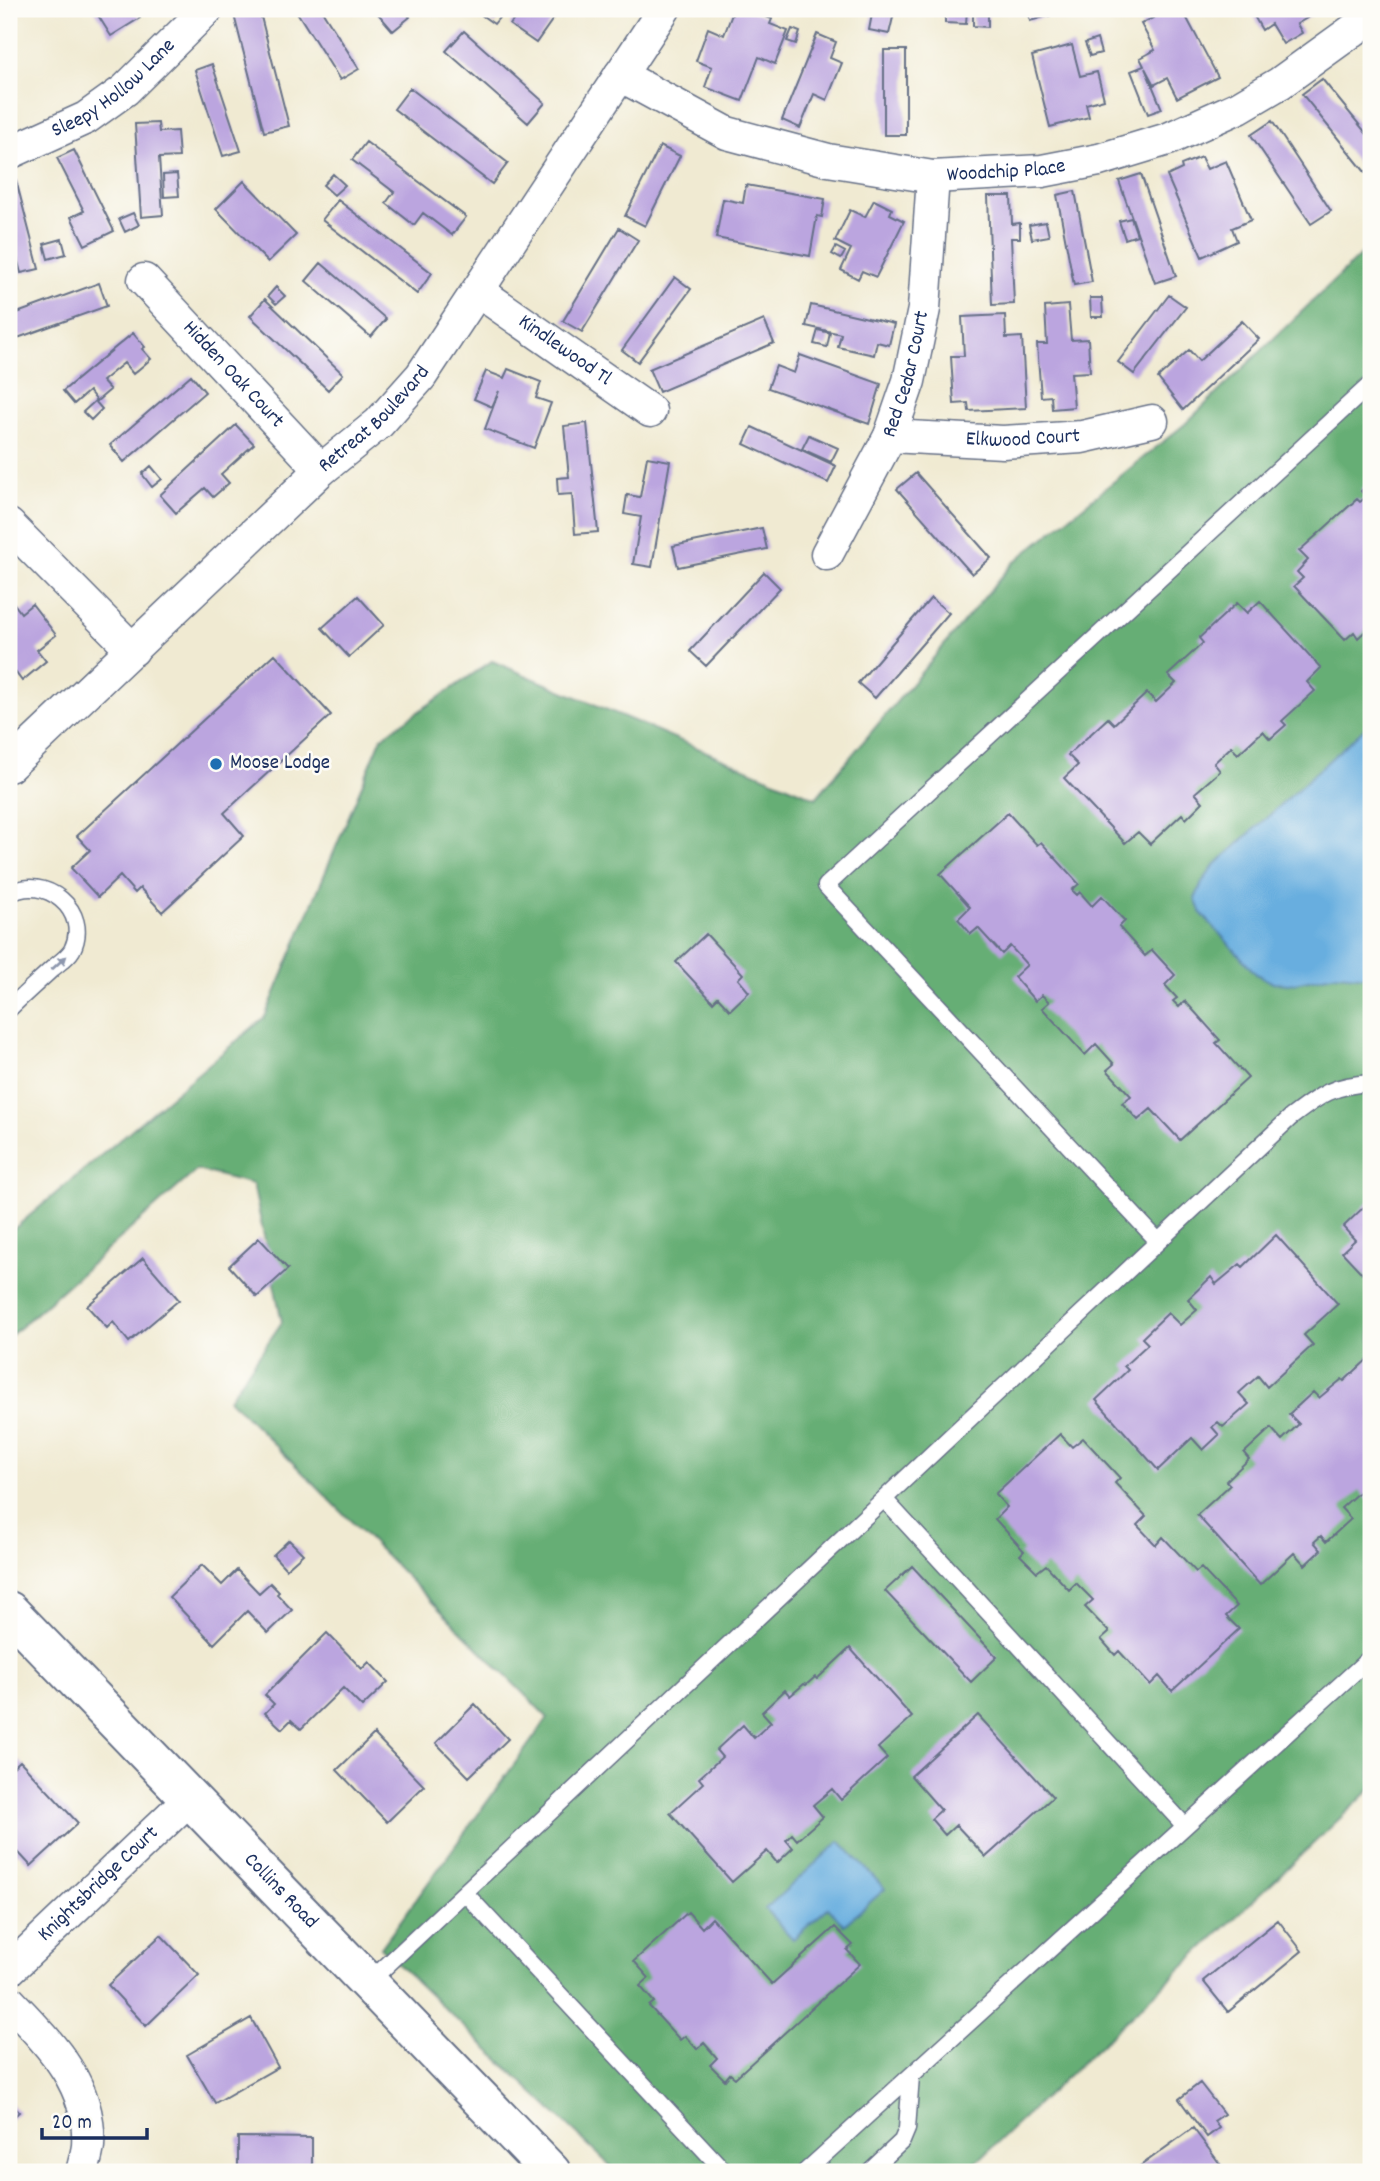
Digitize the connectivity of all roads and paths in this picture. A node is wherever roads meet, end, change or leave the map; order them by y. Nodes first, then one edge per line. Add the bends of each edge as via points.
1 (207, 9) edge
2 (664, 9) edge
3 (1371, 14) edge
4 (620, 75) junction
5 (9, 153) edge
6 (933, 177) junction
7 (144, 280) dead end
8 (478, 291) junction
9 (1371, 384) edge
10 (650, 411) dead end
11 (1152, 421) dead end
12 (890, 436) junction
13 (321, 470) junction
14 (9, 525) edge
15 (827, 554) dead end
16 (133, 650) junction
17 (9, 766) edge
18 (9, 894) edge
19 (9, 1009) edge
20 (1371, 1083) edge
21 (1158, 1241) junction
22 (884, 1499) junction
23 (9, 1611) edge
24 (1371, 1657) edge
25 (189, 1799) junction
26 (1185, 1826) junction
27 (464, 1893) junction
28 (9, 1970) edge
29 (368, 1983) junction
30 (9, 2001) edge
31 (911, 2076) junction
32 (82, 2172) edge
33 (551, 2172) edge
34 (725, 2172) edge
35 (804, 2172) edge
36 (869, 2172) edge

1 - 5 street, Sleepy Hollow Lane via 125,90 86,118
2 - 4 street, Retreat Boulevard
3 - 6 street, Woodchip Place via 1270,89 1168,139 1042,171
4 - 6 street, Woodchip Place via 727,132 828,160
4 - 8 street, Retreat Boulevard
6 - 12 street, Red Cedar Court via 924,309 909,381
7 - 13 street, Hidden Oak Court
8 - 10 street, Kindlewood Tl
8 - 13 street, Retreat Boulevard via 421,376 379,423
9 - 21 lane via 826,886
11 - 12 street, Elkwood Court via 1082,437 1003,442
12 - 15 street, Red Cedar Court
13 - 16 street, Retreat Boulevard
14 - 16 street
16 - 17 street, Retreat Boulevard
19 -> 18 lane via 71,951 76,938 76,918 65,901 47,889 25,888
20 - 21 lane via 1345,1084 1316,1098
21 - 22 lane
22 - 26 lane
22 - 27 lane
23 - 25 street, Collins Road
24 - 26 lane
25 - 28 street, Knightsbridge Court
25 - 29 street, Collins Road
26 - 31 lane
27 - 29 lane
27 - 34 lane
29 - 33 street, Collins Road
30 - 32 street via 50,2044 80,2092 88,2126
31 - 35 lane
31 - 36 lane via 902,2141

